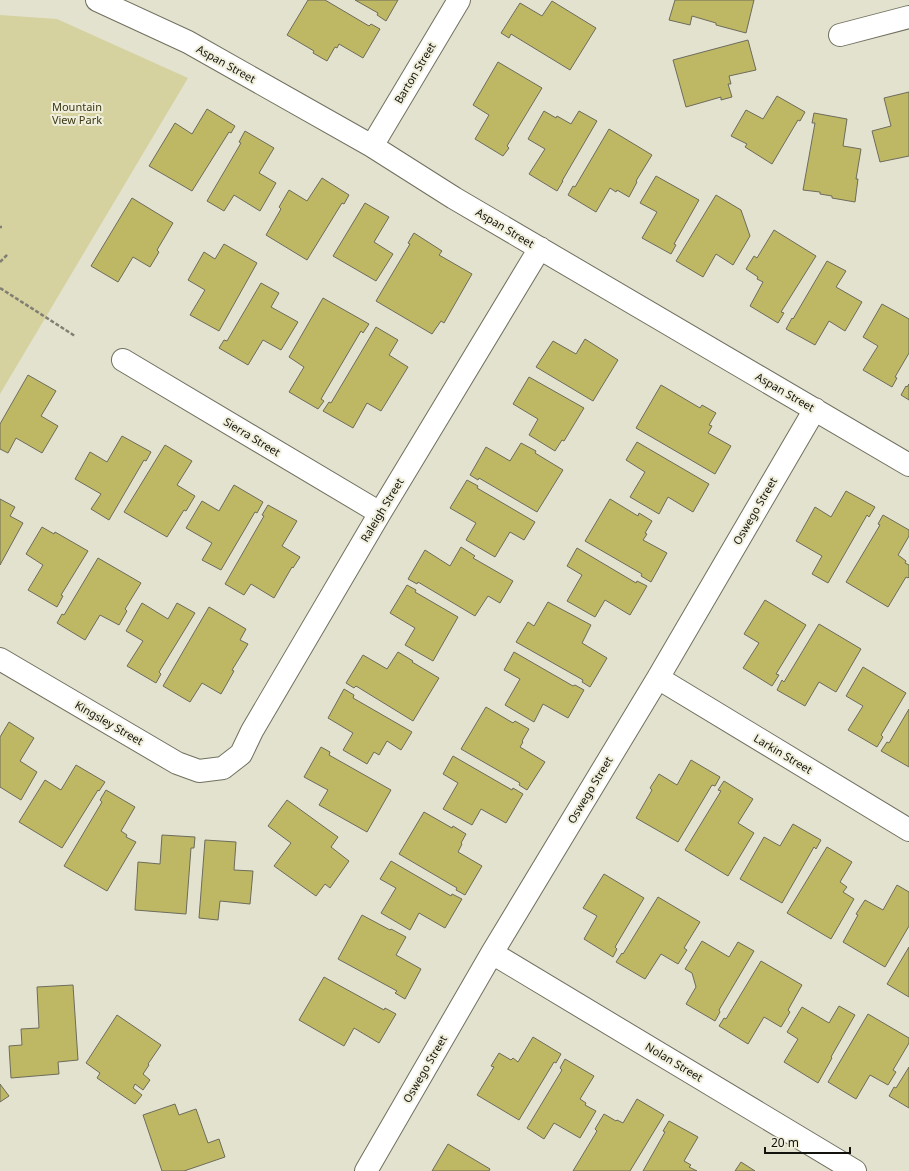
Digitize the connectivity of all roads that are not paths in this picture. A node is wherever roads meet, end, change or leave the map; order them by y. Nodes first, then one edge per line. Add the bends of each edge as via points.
1 (97, 0) edge
2 (459, 0) edge
3 (909, 16) edge
4 (840, 35) dead end
5 (372, 146) junction
6 (540, 248) junction
7 (123, 360) dead end
8 (815, 409) junction
9 (909, 465) edge
10 (380, 513) junction
11 (0, 659) edge
12 (658, 678) junction
13 (223, 768) joint
14 (909, 830) edge
15 (492, 953) junction
16 (366, 1171) edge
17 (856, 1171) edge

1 - 5 street, Aspan Street via 188,42
2 - 5 street, Barton Street
3 - 4 street
5 - 6 street, Aspan Street
6 - 8 street, Aspan Street
6 - 10 street, Raleigh Street
7 - 10 street, Sierra Street
8 - 9 street, Aspan Street
8 - 12 street, Oswego Street
10 - 13 street, Raleigh Street via 241,754
11 - 13 street, Kingsley Street via 177,763 199,771
12 - 14 street, Larkin Street
12 - 15 street, Oswego Street
15 - 16 street, Oswego Street
15 - 17 street, Nolan Street

